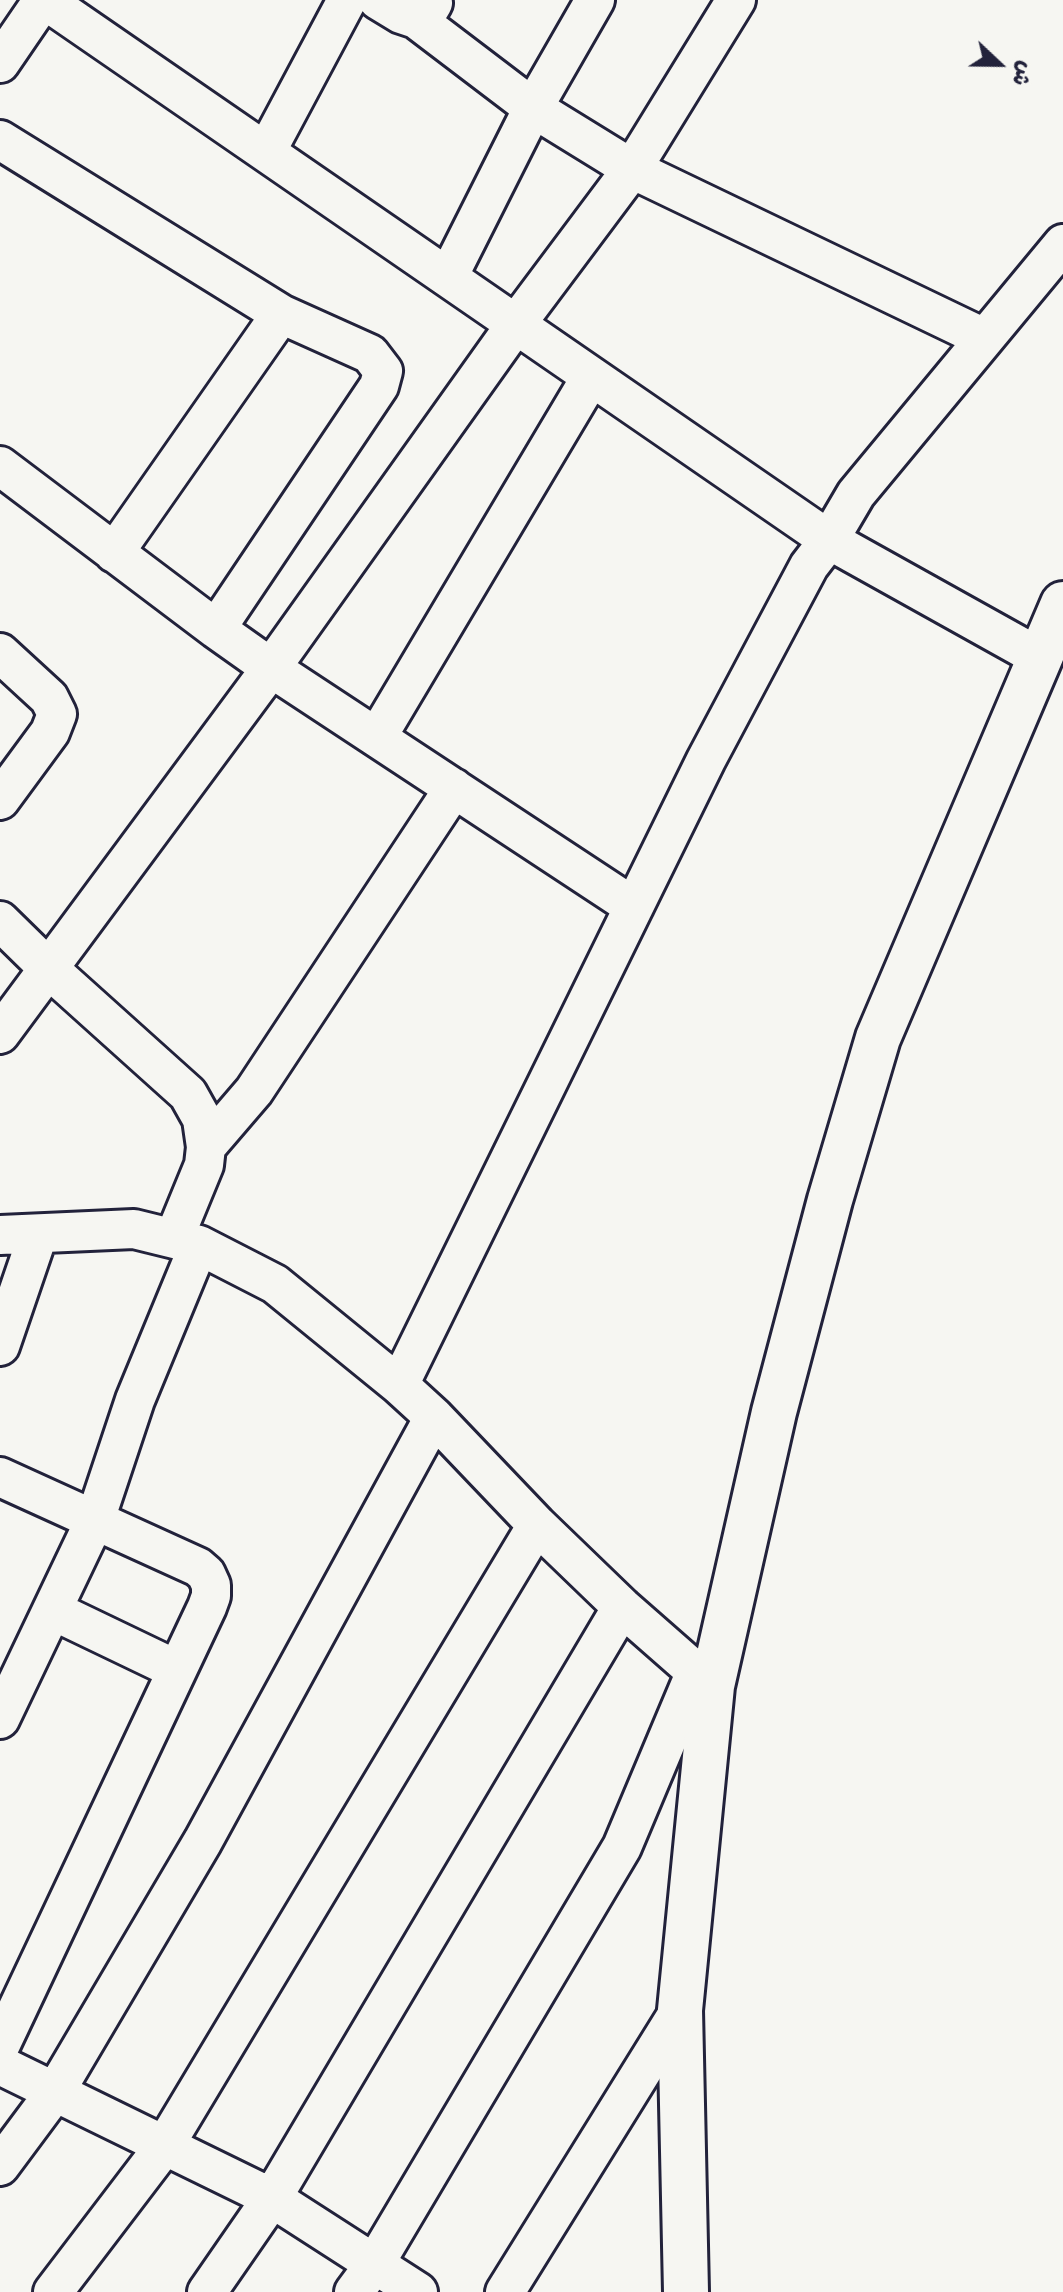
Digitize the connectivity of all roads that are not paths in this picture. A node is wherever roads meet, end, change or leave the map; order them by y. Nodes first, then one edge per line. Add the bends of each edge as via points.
1 (44, 0) edge
2 (347, 0) edge
3 (378, 0) edge
4 (595, 0) edge
5 (736, 0) edge
6 (425, 9) edge
7 (0, 63) edge
8 (533, 108) junction
9 (0, 140) edge
10 (266, 152) junction
11 (632, 169) junction
12 (1063, 244) edge
13 (448, 277) junction
14 (281, 314) junction
15 (516, 324) junction
16 (984, 338) junction
17 (591, 377) junction
18 (0, 466) edge
19 (829, 540) junction
20 (114, 553) junction
21 (1063, 604) edge
22 (216, 629) junction
23 (0, 653) edge
24 (1039, 657) junction
25 (271, 668) junction
26 (377, 737) junction
27 (454, 788) junction
28 (0, 800) edge
29 (634, 907) junction
30 (0, 921) edge
31 (49, 969) junction
32 (0, 1034) edge
33 (206, 1147) junction
34 (0, 1235) edge
35 (38, 1235) junction
36 (186, 1241) junction
37 (0, 1346) edge
38 (399, 1385) junction
39 (434, 1417) junction
40 (0, 1477) edge
41 (95, 1520) junction
42 (537, 1525) junction
43 (622, 1607) junction
44 (52, 1610) junction
45 (177, 1670) junction
46 (704, 1678) junction
47 (0, 1719) edge
48 (680, 2010) junction
49 (0, 2046) edge
50 (0, 2065) edge
51 (55, 2092) junction
52 (165, 2145) junction
53 (0, 2166) edge
54 (272, 2198) junction
55 (364, 2278) edge
56 (53, 2292) edge
57 (207, 2292) edge
58 (418, 2292) edge
59 (505, 2292) edge
60 (686, 2292) edge

1 - 7 street
1 - 10 street
2 - 10 street
3 - 6 street via 401,14
4 - 8 street
5 - 11 street
6 - 8 street
8 - 11 street
8 - 13 street
9 - 14 street
10 - 13 street
11 - 15 street
11 - 16 street
12 - 16 street
13 - 15 street
14 - 20 street
14 - 22 street via 370,354 383,371 379,386
15 - 17 street
15 - 25 street
16 - 19 street via 856,494
17 - 19 street
17 - 26 street
18 - 20 street
19 - 24 street
19 - 29 street via 801,580
20 - 22 street
21 - 24 street
22 - 25 street
23 - 28 street via 49,698 57,714 50,732
24 - 46 street via 878,1038
25 - 26 street
25 - 31 street
26 - 27 street
27 - 29 street
27 - 33 street via 254,1091
29 - 38 street
30 - 31 street
31 - 32 street
31 - 33 street via 188,1094 202,1119
33 - 36 street
34 - 35 street
35 - 36 street via 134,1229
35 - 37 street
36 - 38 street via 275,1284
36 - 41 street
38 - 39 street
39 - 42 street
39 - 51 street via 203,1841
40 - 41 street
41 - 44 street
41 - 45 street via 206,1574 211,1596
42 - 43 street
42 - 52 street
43 - 46 street
43 - 54 street
44 - 45 street
44 - 47 street
45 - 49 street
46 - 48 street
46 - 55 street via 622,1847
48 - 59 street
48 - 60 street
50 - 51 street
51 - 52 street
51 - 53 street
52 - 54 street
52 - 56 street
54 - 55 street
54 - 57 street
55 - 58 street

